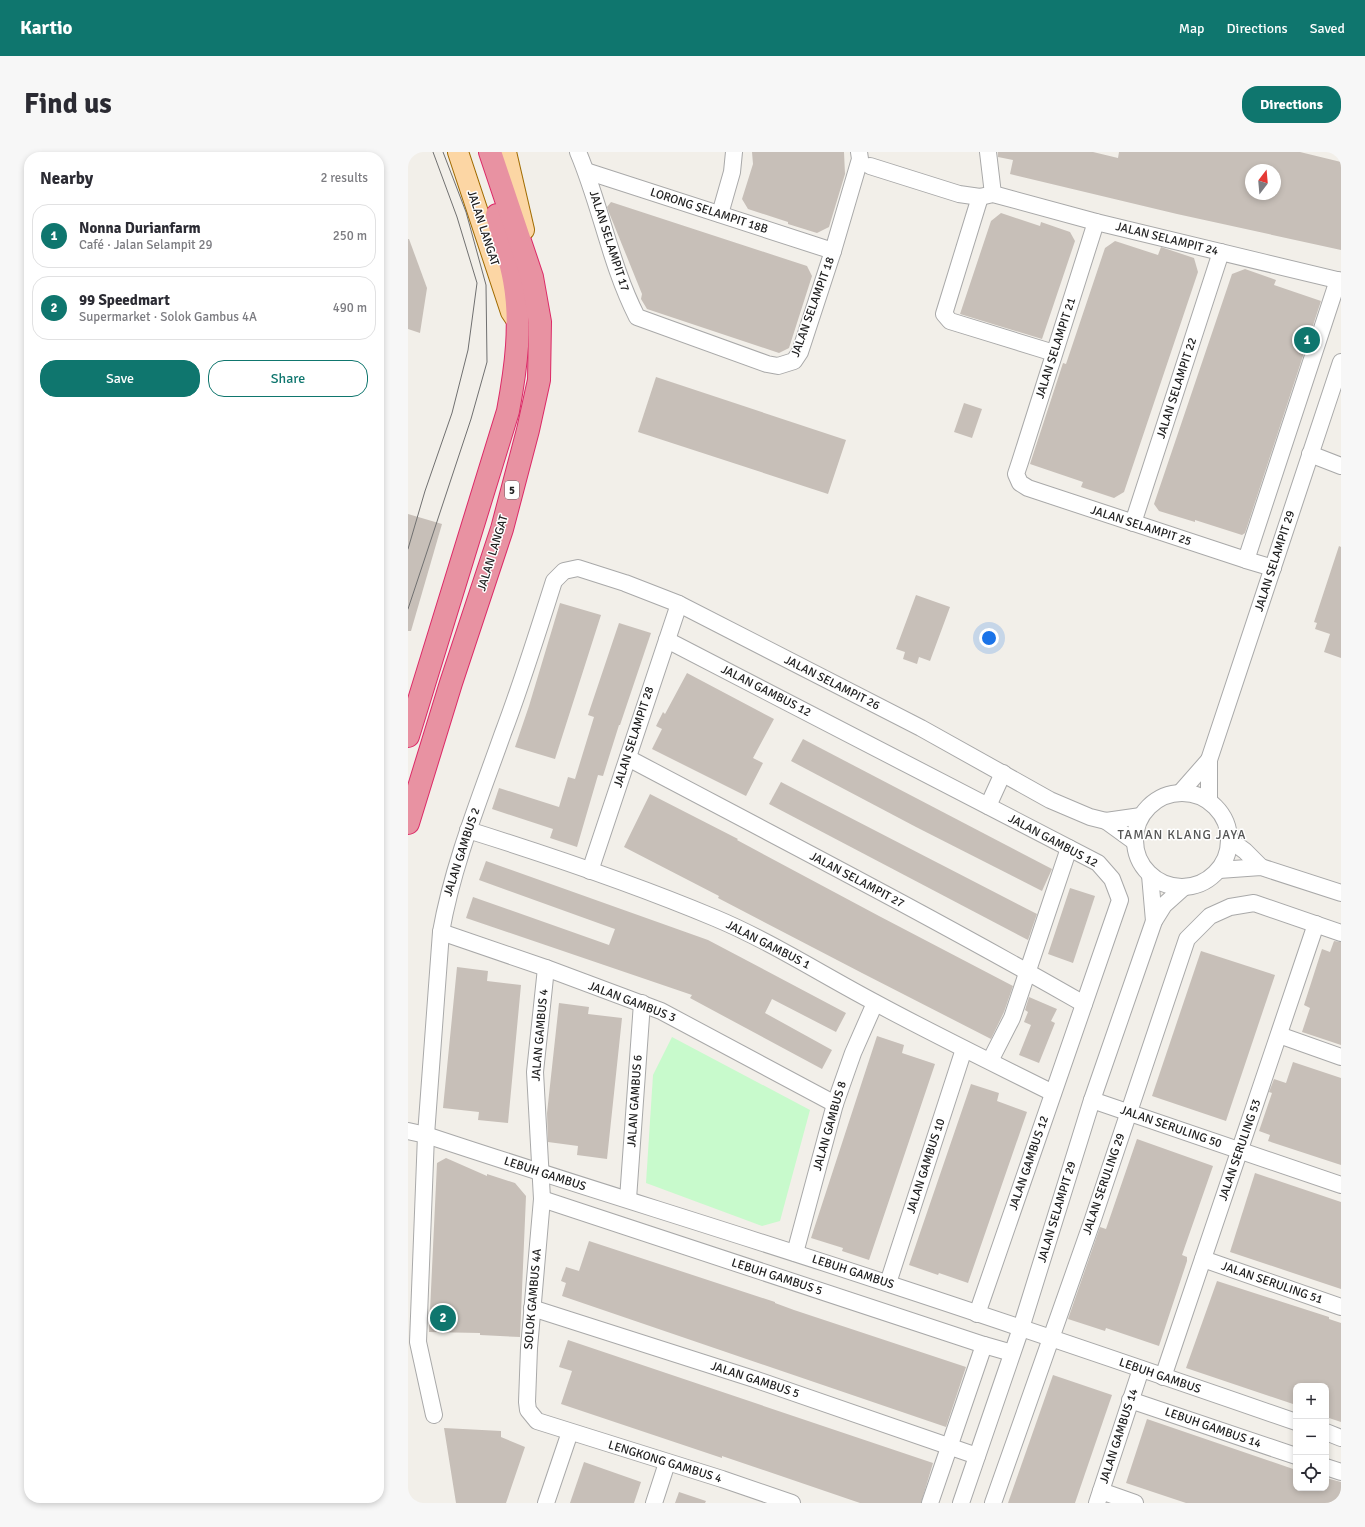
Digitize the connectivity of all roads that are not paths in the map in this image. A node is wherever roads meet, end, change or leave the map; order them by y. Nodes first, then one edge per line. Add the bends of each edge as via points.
1 (458, 152) edge
2 (474, 152) edge
3 (490, 152) edge
4 (506, 152) edge
5 (578, 152) edge
6 (734, 152) edge
7 (859, 152) edge
8 (988, 152) edge
9 (870, 166) dead end
10 (586, 171) junction
11 (987, 195) junction
12 (720, 214) junction
13 (1096, 222) junction
14 (833, 251) junction
15 (1222, 252) junction
16 (532, 277) junction
17 (1340, 280) edge
18 (650, 322) joint
19 (518, 325) junction
20 (1054, 353) junction
21 (1341, 362) edge
22 (1310, 454) junction
23 (1341, 466) edge
24 (1016, 474) joint
25 (1133, 523) junction
26 (1246, 560) junction
27 (1273, 568) junction
28 (554, 580) joint
29 (679, 604) junction
30 (667, 640) junction
31 (408, 736) edge
32 (628, 758) junction
33 (1209, 760) junction
34 (1003, 773) junction
35 (1180, 793) junction
36 (1209, 801) junction
37 (988, 806) junction
38 (1141, 816) junction
39 (1106, 821) junction
40 (408, 823) edge
41 (468, 830) junction
42 (1230, 840) junction
43 (1134, 842) junction
44 (1068, 848) junction
45 (1261, 867) junction
46 (1219, 870) junction
47 (590, 871) junction
48 (1150, 875) junction
49 (1183, 888) junction
50 (1341, 892) edge
51 (1154, 921) junction
52 (1316, 924) junction
53 (440, 932) junction
54 (1341, 933) edge
55 (546, 968) junction
56 (1028, 972) junction
57 (642, 1003) junction
58 (875, 1003) junction
59 (1084, 1004) junction
60 (1278, 1035) junction
61 (964, 1049) junction
62 (1341, 1057) edge
63 (990, 1062) junction
64 (1053, 1093) junction
65 (1092, 1100) junction
66 (835, 1104) junction
67 (1129, 1112) junction
68 (408, 1131) edge
69 (426, 1135) junction
70 (1240, 1150) junction
71 (541, 1173) junction
72 (1341, 1186) edge
73 (542, 1199) junction
74 (628, 1200) junction
75 (795, 1253) junction
76 (1203, 1258) junction
77 (888, 1283) junction
78 (1341, 1307) edge
79 (532, 1308) junction
80 (977, 1314) junction
81 (1021, 1328) junction
82 (1051, 1338) junction
83 (984, 1345) junction
84 (1012, 1353) junction
85 (1141, 1369) junction
86 (1164, 1377) junction
87 (1130, 1400) junction
88 (434, 1415) dead end
89 (538, 1421) joint
90 (1293, 1421) edge
91 (570, 1432) junction
92 (1329, 1433) edge
93 (1341, 1438) edge
94 (949, 1446) junction
95 (1293, 1455) edge
96 (978, 1456) junction
97 (667, 1462) junction
98 (1329, 1468) edge
99 (1341, 1472) edge
100 (1099, 1497) edge
101 (763, 1498) edge
102 (546, 1503) edge
103 (654, 1503) edge
104 (792, 1503) edge
105 (930, 1503) edge
106 (961, 1503) edge
107 (993, 1503) edge
108 (1135, 1503) edge

1 - 19 main road, JALAN LANGAT / 5 via 511,312
2 - 19 highway, JALAN LANGAT / 5 via 496,210 514,280
3 - 16 highway, JALAN LANGAT / 5
4 - 16 main road, JALAN LANGAT / 5 via 522,217
5 - 10 street, JALAN SELAMPIT 17
6 - 12 street via 732,172
7 - 14 street, JALAN SELAMPIT 18 via 860,159
8 - 11 street
9 - 11 street, JALAN SELAMPIT 24 via 959,194
10 - 12 street, LORONG SELAMPIT 18B
10 - 18 street, JALAN SELAMPIT 17 via 626,296 637,317
11 - 13 street, JALAN SELAMPIT 24
11 - 20 street via 944,314 950,321
12 - 14 street, LORONG SELAMPIT 18B
13 - 15 street, JALAN SELAMPIT 24
13 - 20 street, JALAN SELAMPIT 21
14 - 18 street, JALAN SELAMPIT 18 via 800,352 794,362 778,366 767,364
15 - 17 street, JALAN SELAMPIT 24
15 - 25 street, JALAN SELAMPIT 22
16 - 40 highway, JALAN LANGAT / 5 via 540,322 539,380 528,430 502,529
17 - 26 street
19 - 31 highway, JALAN LANGAT / 5 via 516,367 508,411
20 - 24 street, JALAN SELAMPIT 21
21 - 22 street, JALAN SELAMPIT 29
22 - 23 street
22 - 27 street, JALAN SELAMPIT 29
24 - 25 street, JALAN SELAMPIT 25 via 1020,483 1028,488
25 - 26 street, JALAN SELAMPIT 25
26 - 27 street, JALAN SELAMPIT 25
27 - 33 street, JALAN SELAMPIT 29
28 - 29 street, JALAN SELAMPIT 26 via 564,571 578,568
28 - 41 street, JALAN GAMBUS 2 via 516,699
29 - 30 street, JALAN SELAMPIT 28
29 - 34 street, JALAN SELAMPIT 26
30 - 32 street, JALAN SELAMPIT 28
30 - 37 street, JALAN GAMBUS 12
32 - 47 street, JALAN SELAMPIT 28
32 - 56 street, JALAN SELAMPIT 27
33 - 35 street, JALAN SELAMPIT 29
33 - 36 street, JALAN SELAMPIT 29
34 - 37 street
34 - 39 street, JALAN SELAMPIT 26 via 1050,800
35 - 36 street via 1196,795
35 - 38 street via 1158,799
36 - 42 street via 1228,825
37 - 44 street, JALAN GAMBUS 12
38 - 39 street, JALAN SELAMPIT 26
38 - 43 street
39 - 43 street, JALAN SELAMPIT 26
41 - 47 street, JALAN GAMBUS 1
41 - 53 street, JALAN GAMBUS 2
42 - 45 street
42 - 46 street via 1229,851
43 - 48 street via 1142,866
44 - 56 street
44 - 59 street, JALAN GAMBUS 12 via 1098,863 1112,879 1120,900
45 - 46 street
45 - 50 street
46 - 49 street via 1209,880 1197,886
47 - 58 street, JALAN GAMBUS 1 via 720,920 761,939
48 - 49 street via 1171,887
48 - 51 street, JALAN SELAMPIT 29
49 - 51 street, JALAN SELAMPIT 29 via 1164,906
51 - 65 street, JALAN SELAMPIT 29
52 - 54 street
52 - 60 street, JALAN SERULING 53
52 - 67 street, JALAN SERULING 29 via 1254,903 1230,908 1210,916 1187,940
53 - 55 street, JALAN GAMBUS 3
53 - 69 street, JALAN GAMBUS 2
55 - 57 street, JALAN GAMBUS 3
55 - 71 street, JALAN GAMBUS 4 via 535,1072
56 - 59 street, JALAN SELAMPIT 27
56 - 63 street via 1012,1018
57 - 66 street, JALAN GAMBUS 3 via 674,1017
57 - 74 street, JALAN GAMBUS 6
58 - 61 street, JALAN GAMBUS 1
58 - 66 street, JALAN GAMBUS 8 via 853,1053
59 - 64 street, JALAN GAMBUS 12
60 - 62 street
60 - 70 street, JALAN SERULING 53
61 - 63 street, JALAN GAMBUS 1
61 - 77 street, JALAN GAMBUS 10
63 - 64 street, JALAN GAMBUS 1
64 - 80 street, JALAN GAMBUS 12
65 - 67 street, JALAN SERULING 50
65 - 81 street, JALAN SELAMPIT 29
66 - 75 street, JALAN GAMBUS 8
67 - 70 street, JALAN SERULING 50
67 - 82 street, JALAN SERULING 29
68 - 69 street, LEBUH GAMBUS
69 - 71 street, LEBUH GAMBUS
69 - 88 street, JALAN GAMBUS 2 via 418,1342
70 - 72 street, JALAN SERULING 50
70 - 76 street, JALAN SERULING 53
71 - 73 street, SOLOK GAMBUS 4A
71 - 74 street, LEBUH GAMBUS
73 - 79 street, SOLOK GAMBUS 4A
73 - 83 street, LEBUH GAMBUS 5
74 - 75 street, LEBUH GAMBUS
75 - 77 street, LEBUH GAMBUS
76 - 78 street, JALAN SERULING 51
76 - 86 street, JALAN SERULING 53
77 - 80 street, LEBUH GAMBUS
79 - 89 street, SOLOK GAMBUS 4A via 527,1402 528,1410
79 - 94 street, JALAN GAMBUS 5 via 754,1379
80 - 81 street, LEBUH GAMBUS
81 - 82 street, LEBUH GAMBUS
81 - 84 street, JALAN SELAMPIT 29
82 - 85 street, LEBUH GAMBUS
82 - 107 street, JALAN SERULING 29
83 - 84 street, LEBUH GAMBUS 5
83 - 94 street
84 - 96 street, JALAN SELAMPIT 29
85 - 86 street, LEBUH GAMBUS
85 - 87 street, JALAN GAMBUS 14
86 - 90 street, LEBUH GAMBUS
87 - 95 street, LEBUH GAMBUS 14
87 - 100 street, JALAN GAMBUS 14
89 - 91 street, LENGKONG GAMBUS 4
91 - 97 street, LENGKONG GAMBUS 4
91 - 102 street
92 - 93 street
94 - 96 street, JALAN GAMBUS 5
94 - 105 street
96 - 106 street, JALAN SELAMPIT 29
97 - 101 street, LENGKONG GAMBUS 4
97 - 103 street
98 - 99 street
100 - 108 street
101 - 104 street, LENGKONG GAMBUS 4

